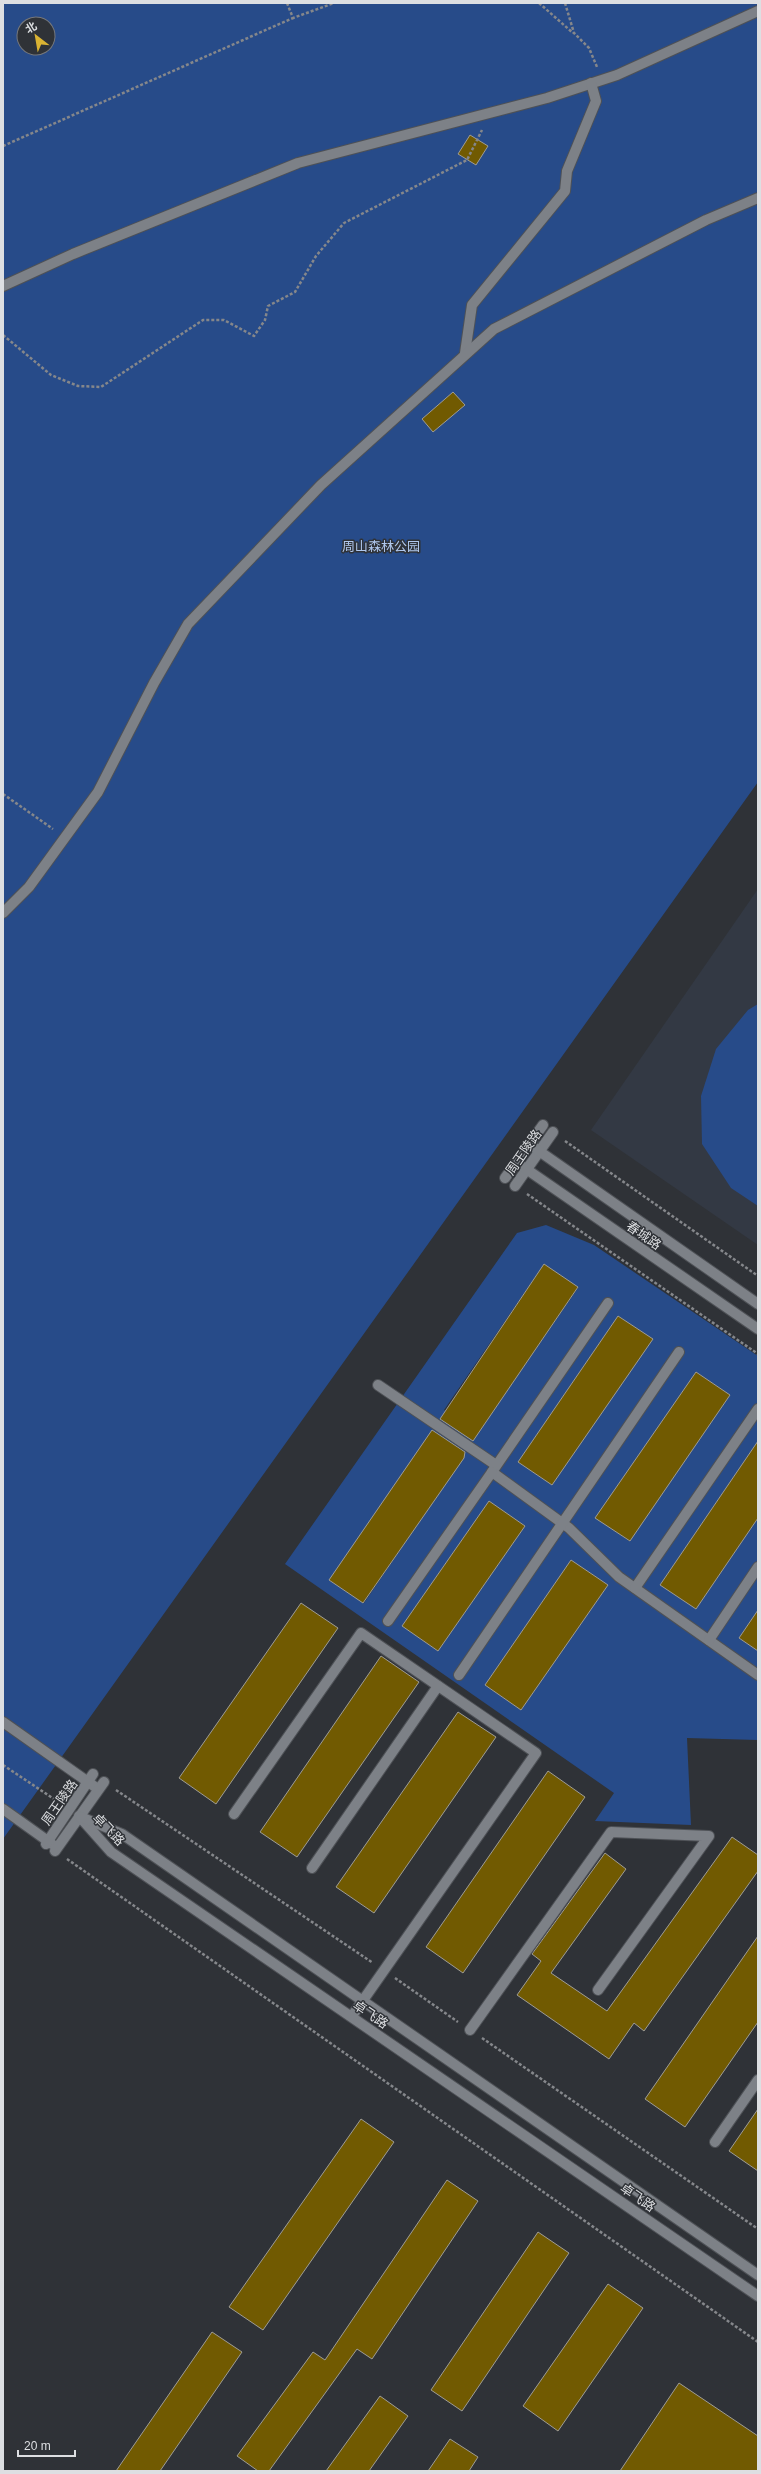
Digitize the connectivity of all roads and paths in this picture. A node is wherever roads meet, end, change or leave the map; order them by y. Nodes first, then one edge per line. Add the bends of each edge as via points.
1 (287, 3) edge
2 (334, 3) edge
3 (539, 3) edge
4 (565, 3) edge
5 (758, 11) edge
6 (293, 18) junction
7 (574, 34) junction
8 (595, 82) junction
9 (488, 112) junction
10 (3, 146) edge
11 (758, 198) edge
12 (3, 286) edge
13 (3, 335) edge
14 (465, 353) junction
15 (3, 794) edge
16 (65, 837) junction
17 (3, 913) edge
18 (543, 1125) dead end
19 (553, 1132) joint
20 (529, 1144) junction
21 (540, 1152) junction
22 (516, 1162) junction
23 (527, 1169) junction
24 (505, 1178) dead end
25 (515, 1186) joint
26 (758, 1276) edge
27 (608, 1303) dead end
28 (758, 1304) edge
29 (758, 1329) edge
30 (679, 1352) dead end
31 (758, 1354) edge
32 (378, 1385) dead end
33 (758, 1409) edge
34 (494, 1469) junction
35 (563, 1524) junction
36 (758, 1567) edge
37 (635, 1588) junction
38 (388, 1621) dead end
39 (709, 1640) junction
40 (459, 1675) dead end
41 (758, 1675) edge
42 (438, 1686) junction
43 (3, 1722) edge
44 (3, 1765) edge
45 (91, 1778) junction
46 (101, 1785) junction
47 (3, 1809) edge
48 (69, 1809) junction
49 (234, 1814) dead end
50 (79, 1816) junction
51 (47, 1842) junction
52 (56, 1849) junction
53 (312, 1868) dead end
54 (385, 1971) junction
55 (598, 1990) dead end
56 (363, 2001) junction
57 (352, 2016) junction
58 (470, 2030) junction
59 (758, 2080) edge
60 (715, 2142) dead end
61 (758, 2229) edge
62 (758, 2275) edge
63 (758, 2296) edge
64 (758, 2342) edge

1 - 6 path
2 - 6 path
3 - 7 path
4 - 7 path
5 - 8 street via 617,75
6 - 10 path
7 - 8 path via 589,48 596,59
8 - 9 street via 546,98
8 - 14 street via 596,101 567,172 565,191 472,305
9 - 12 street via 298,163 80,251
9 - 13 path via 478,140 467,160 344,223 316,256 295,292 268,306 265,320 254,336 224,320 203,320 101,387 78,386 52,376
11 - 14 street via 706,220 494,330
14 - 16 street via 321,485 188,624 154,683 98,792
15 - 16 path
16 - 17 street via 29,887
18 - 20 street, 周王陵路
19 - 21 street, 周王陵路
19 - 26 path
20 - 21 street, 春城路
20 - 22 street, 周王陵路
21 - 23 street, 周王陵路
21 - 28 street, 春城路
22 - 23 street, 春城路
22 - 24 street, 周王陵路
23 - 25 street, 周王陵路
23 - 29 street, 春城路
25 - 31 path
27 - 34 street
30 - 35 street
32 - 34 street
33 - 37 street
34 - 35 street
34 - 38 street
35 - 37 street via 619,1577
35 - 40 street
36 - 39 street
37 - 39 street
39 - 41 street
42 - 49 street via 360,1633
42 - 53 street
42 - 54 street via 536,1753
43 - 45 street
44 - 48 path
45 - 46 street
45 - 48 street, 周王陵路
46 - 50 street, 周王陵路
46 - 54 path
47 - 51 street
48 - 51 street, 周王陵路
50 - 52 street, 周王陵路
50 - 56 street, 卓飞路 via 122,1834
50 - 57 street, 卓飞路 via 111,1852
51 - 52 street
52 - 64 path
54 - 56 street
54 - 58 path
55 - 58 street via 709,1836 611,1832
56 - 57 street
56 - 62 street, 卓飞路
57 - 63 street, 卓飞路
58 - 61 path
59 - 60 street

